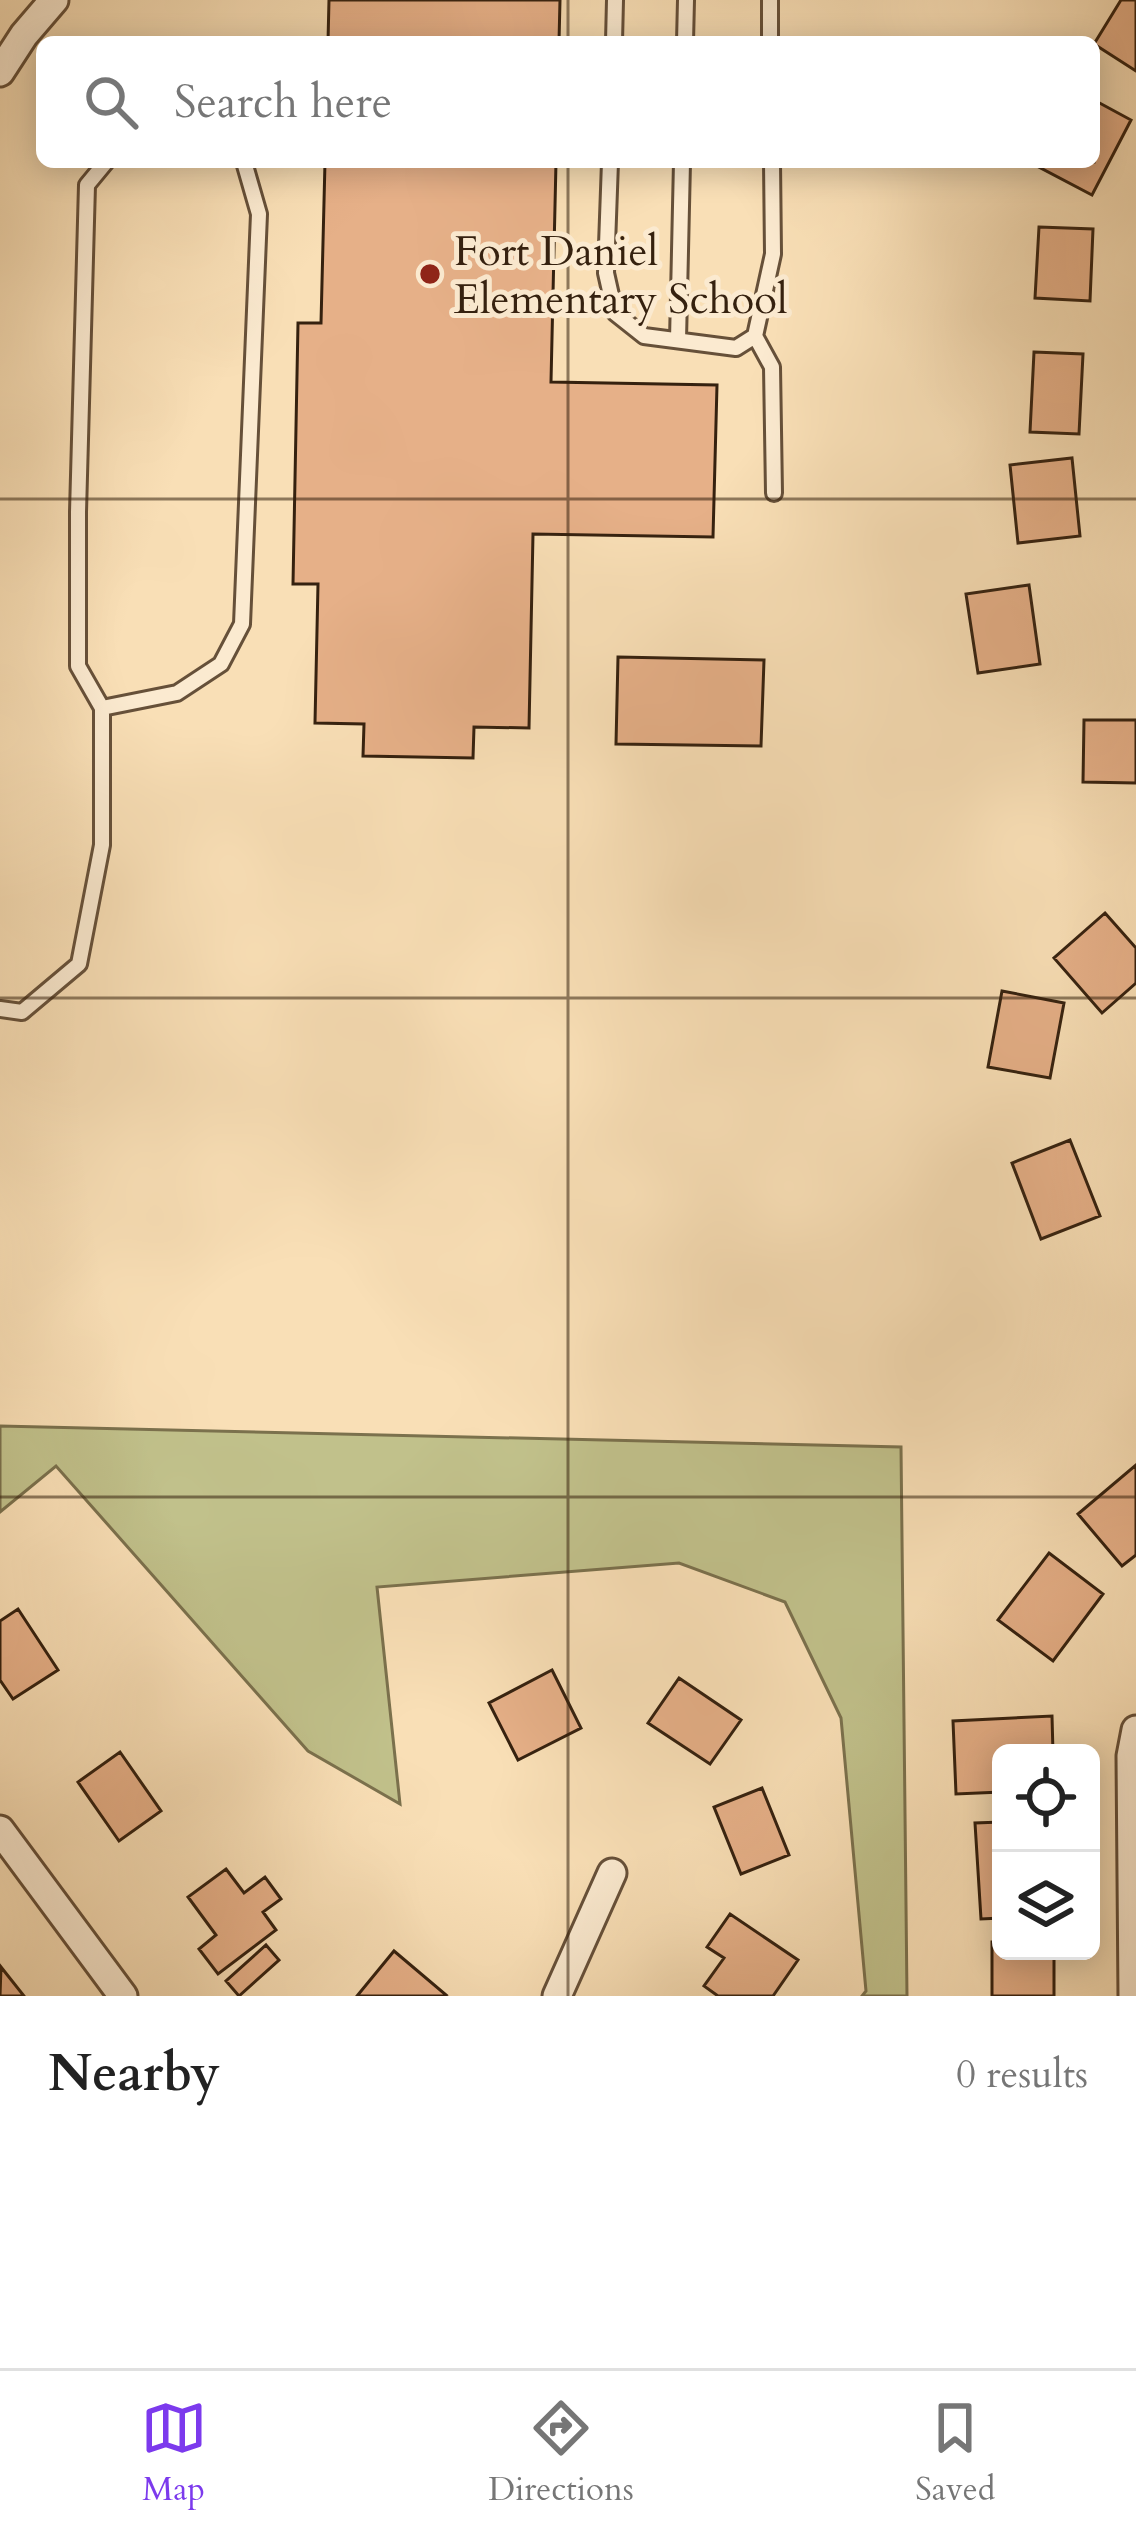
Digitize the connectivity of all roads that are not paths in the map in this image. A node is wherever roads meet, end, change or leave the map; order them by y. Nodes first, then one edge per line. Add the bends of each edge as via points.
1 (54, 0) edge
2 (616, 0) edge
3 (686, 0) edge
4 (770, 0) edge
5 (614, 36) edge
6 (685, 36) edge
7 (770, 36) edge
8 (0, 72) edge
9 (101, 168) edge
10 (246, 168) edge
11 (610, 168) edge
12 (682, 168) edge
13 (772, 168) edge
14 (755, 336) junction
15 (678, 340) junction
16 (774, 493) dead end
17 (102, 708) junction
18 (0, 1009) edge
19 (1136, 1730) edge
20 (0, 1830) edge
21 (612, 1873) dead end
22 (123, 1996) edge
23 (557, 1996) edge
24 (1133, 1996) edge

1 - 8 street
2 - 5 lane
3 - 6 lane
4 - 7 lane
9 - 17 lane via 87,185 78,666
10 - 17 lane via 259,214 242,624 221,664 177,693
11 - 15 lane via 605,273 615,314 644,335
12 - 15 lane
13 - 14 lane via 772,254
14 - 15 lane via 736,347
14 - 16 lane via 772,367
17 - 18 lane via 102,845 79,964 22,1012
19 - 24 street
20 - 22 street
21 - 23 street

